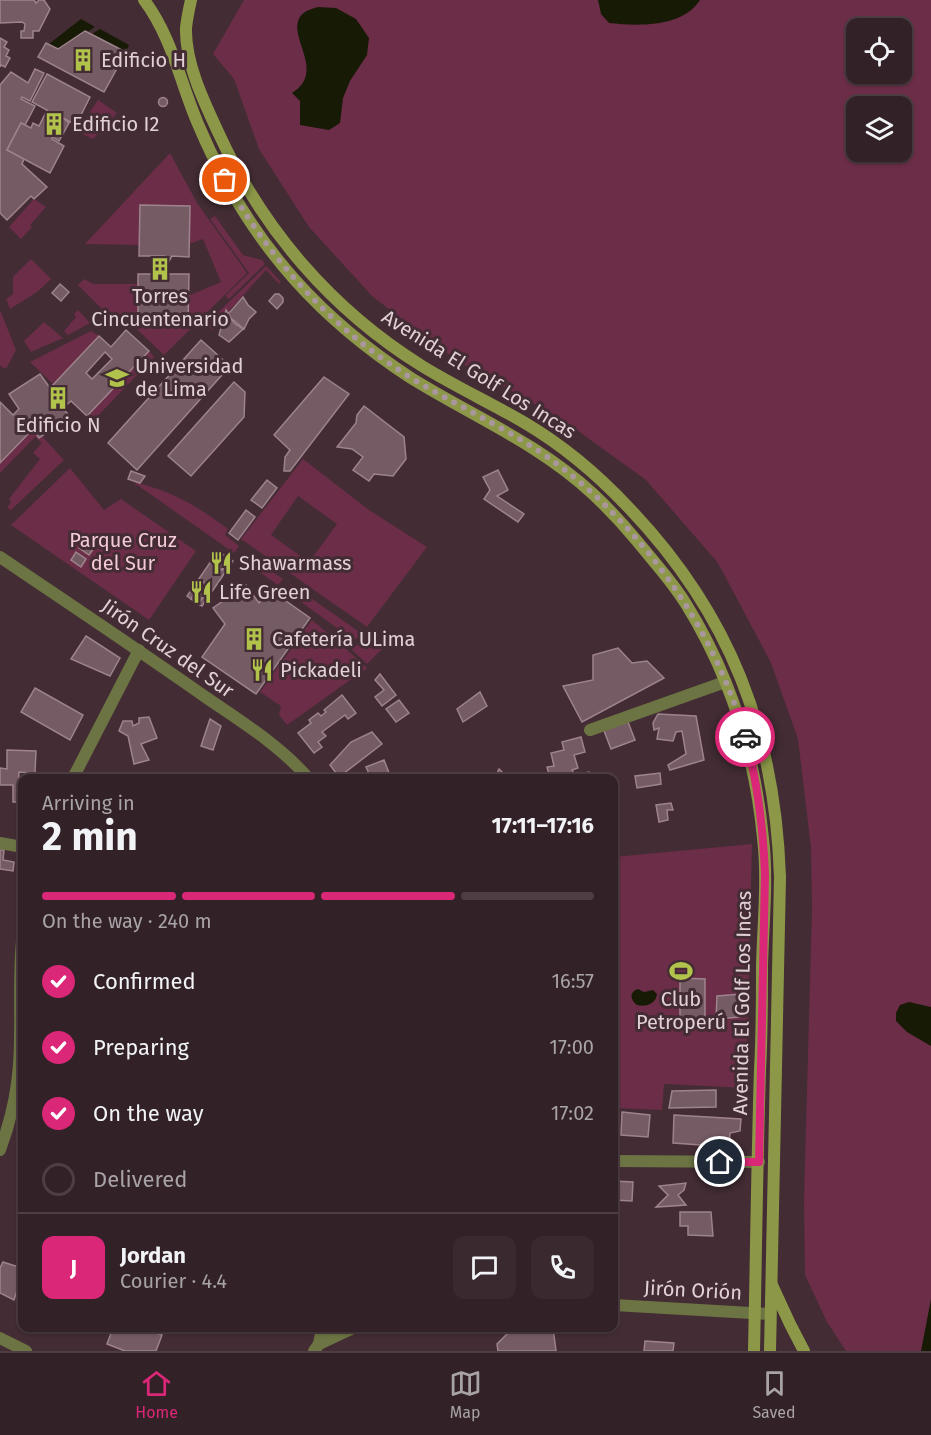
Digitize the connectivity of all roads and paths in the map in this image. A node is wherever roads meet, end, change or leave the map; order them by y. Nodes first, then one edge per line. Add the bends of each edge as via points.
1 (144, 0) edge
2 (191, 0) edge
3 (0, 557) edge
4 (139, 650) junction
5 (725, 682) junction
6 (590, 730) dead end
7 (75, 774) edge
8 (304, 774) edge
9 (0, 843) edge
10 (18, 846) edge
11 (18, 1072) edge
12 (0, 1150) edge
13 (618, 1161) edge
14 (759, 1162) junction
15 (771, 1281) junction
16 (618, 1305) edge
17 (754, 1313) junction
18 (770, 1314) junction
19 (790, 1324) junction
20 (321, 1332) edge
21 (346, 1332) edge
22 (0, 1338) edge
23 (317, 1348) edge
24 (26, 1351) edge
25 (754, 1351) edge
26 (770, 1351) edge
27 (804, 1351) edge

1 - 5 street, Avenida El Golf Los Incas via 162,27 196,122 217,166 273,254 322,309 380,356 518,437 591,491 675,588
2 - 15 street, Avenida El Golf Los Incas via 187,44 208,111 246,187 286,246 369,329 422,366 526,424 574,456 628,506 686,576 738,671 768,762 779,841
3 - 4 street, Jirón Cruz del Sur
4 - 7 street
4 - 8 street, Jirón Cruz del Sur via 272,745
5 - 6 street
5 - 14 street, Avenida El Golf Los Incas via 753,764 764,841
9 - 10 street
11 - 12 street
13 - 14 street
14 - 17 street, Avenida El Golf Los Incas
15 - 18 street, Avenida El Golf Los Incas
15 - 19 street
16 - 17 street, Jirón Orión
17 - 18 street, Jirón Orión
17 - 25 street, Avenida El Golf Los Incas
18 - 19 street
18 - 26 street, Avenida El Golf Los Incas
19 - 27 street
20 - 23 street
21 - 23 street
22 - 24 street

